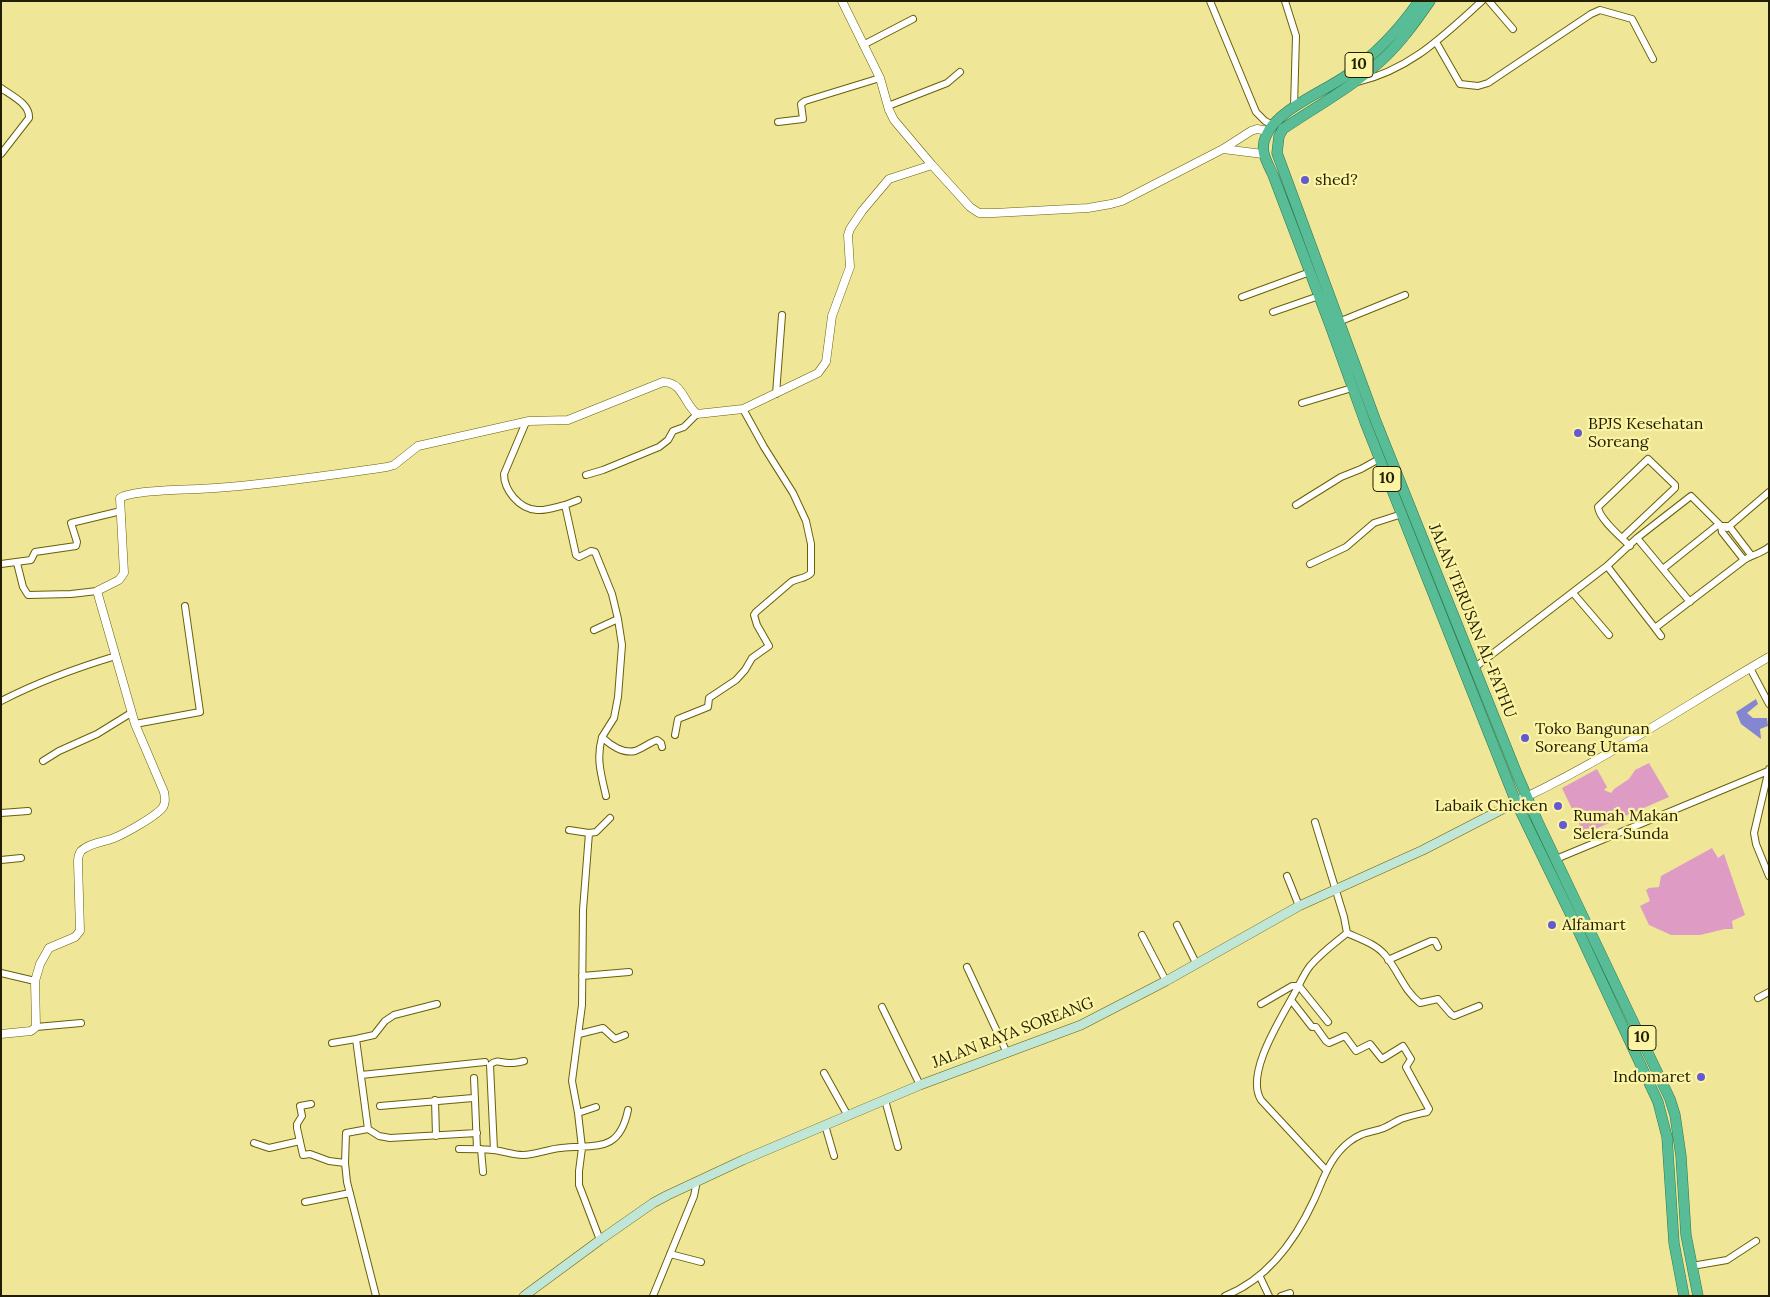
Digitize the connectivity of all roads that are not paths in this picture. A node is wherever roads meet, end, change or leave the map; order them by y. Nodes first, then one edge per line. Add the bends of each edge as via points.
1 (842, 1) edge
2 (1210, 1) edge
3 (1284, 1) edge
4 (1418, 1) edge
5 (1430, 1) edge
6 (1482, 1) edge
7 (1489, 1) edge
8 (913, 19) dead end
9 (1513, 29) dead end
10 (1436, 42) junction
11 (863, 45) junction
12 (1653, 59) dead end
13 (960, 72) dead end
14 (880, 78) junction
15 (1350, 79) junction
16 (2, 90) edge
17 (888, 106) junction
18 (1294, 107) junction
19 (778, 122) dead end
20 (1270, 128) junction
21 (1223, 149) junction
22 (1, 154) edge
23 (1263, 154) junction
24 (932, 165) junction
25 (1310, 272) junction
26 (1405, 295) dead end
27 (1319, 296) junction
28 (1242, 297) dead end
29 (1273, 312) dead end
30 (782, 315) dead end
31 (1335, 323) junction
32 (1352, 388) junction
33 (776, 394) junction
34 (1302, 403) dead end
35 (743, 409) junction
36 (697, 414) junction
37 (526, 422) junction
38 (1380, 459) junction
39 (1390, 470) junction
40 (586, 475) dead end
41 (1769, 492) edge
42 (578, 500) dead end
43 (565, 505) junction
44 (1296, 505) dead end
45 (121, 511) junction
46 (1402, 514) junction
47 (1723, 527) junction
48 (1622, 538) junction
49 (1637, 538) junction
50 (1630, 546) junction
51 (1769, 547) edge
52 (1751, 556) junction
53 (1744, 560) junction
54 (18, 563) junction
55 (1, 564) edge
56 (1310, 564) dead end
57 (1607, 566) junction
58 (1664, 568) junction
59 (97, 591) junction
60 (1573, 593) junction
61 (1690, 602) junction
62 (185, 606) dead end
63 (618, 620) junction
64 (1655, 628) junction
65 (594, 630) dead end
66 (1609, 635) dead end
67 (1661, 636) dead end
68 (116, 656) junction
69 (1769, 657) edge
70 (1474, 668) junction
71 (1750, 668) junction
72 (1, 701) edge
73 (1769, 704) edge
74 (131, 714) junction
75 (135, 724) junction
76 (675, 735) dead end
77 (602, 737) junction
78 (662, 747) dead end
79 (42, 760) dead end
80 (1768, 769) edge
81 (606, 796) dead end
82 (1526, 797) junction
83 (1516, 802) junction
84 (28, 811) dead end
85 (1, 813) edge
86 (610, 818) dead end
87 (1315, 822) dead end
88 (569, 830) dead end
89 (589, 833) junction
90 (1, 854) edge
91 (21, 858) dead end
92 (1556, 859) junction
93 (1, 860) edge
94 (1286, 876) dead end
95 (1769, 876) edge
96 (1335, 889) junction
97 (1299, 906) junction
98 (1177, 925) dead end
99 (1348, 932) junction
100 (1142, 934) dead end
101 (1438, 947) dead end
102 (1388, 960) junction
103 (1196, 963) junction
104 (968, 967) dead end
105 (629, 972) dead end
106 (1, 973) edge
107 (582, 976) junction
108 (1166, 980) junction
109 (35, 981) junction
110 (1299, 986) junction
111 (1769, 992) edge
112 (1758, 998) dead end
113 (1291, 1000) junction
114 (437, 1004) dead end
115 (1261, 1004) dead end
116 (1479, 1006) dead end
117 (882, 1007) dead end
118 (1328, 1022) dead end
119 (81, 1023) dead end
120 (36, 1027) junction
121 (1, 1034) edge
122 (579, 1034) junction
123 (625, 1035) dead end
124 (356, 1039) junction
125 (332, 1043) dead end
126 (1007, 1053) junction
127 (524, 1060) dead end
128 (486, 1062) dead end
129 (824, 1073) dead end
130 (362, 1076) junction
131 (474, 1078) dead end
132 (920, 1085) junction
133 (435, 1100) junction
134 (475, 1100) junction
135 (886, 1100) junction
136 (311, 1104) dead end
137 (380, 1106) dead end
138 (596, 1106) dead end
139 (628, 1110) dead end
140 (578, 1112) junction
141 (848, 1116) junction
142 (825, 1125) junction
143 (368, 1129) junction
144 (477, 1133) junction
145 (436, 1136) junction
146 (300, 1141) junction
147 (254, 1143) dead end
148 (898, 1147) dead end
149 (582, 1148) junction
150 (459, 1149) dead end
151 (479, 1149) junction
152 (494, 1150) junction
153 (834, 1156) dead end
154 (345, 1163) junction
155 (1326, 1169) junction
156 (482, 1172) dead end
157 (697, 1181) junction
158 (350, 1193) junction
159 (305, 1202) dead end
160 (600, 1240) junction
161 (1756, 1241) dead end
162 (670, 1254) junction
163 (701, 1262) dead end
164 (1692, 1266) junction
165 (1260, 1277) junction
166 (1290, 1293) dead end
167 (376, 1296) edge
168 (524, 1296) edge
169 (653, 1296) edge
170 (1225, 1296) edge
171 (1269, 1296) edge
172 (1281, 1296) edge
173 (1684, 1296) edge
174 (1698, 1296) edge

1 - 11 street
2 - 20 street via 1256,112
3 - 18 street via 1296,36
4 - 15 highway, 10 via 1403,24
5 - 15 highway, 10 via 1383,59
6 - 10 street
7 - 9 street
8 - 11 street
10 - 12 street via 1460,84 1482,86 1600,10 1632,19
10 - 15 street via 1396,69 1371,79
11 - 14 street
13 - 17 street via 947,83
14 - 17 street
14 - 19 street via 805,101 801,104 803,119
15 - 18 highway, 10
15 - 31 highway, JALAN TERUSAN AL-FATHU / 10 via 1283,129 1279,136 1278,153
16 - 22 street via 27,108 29,118
17 - 24 street via 901,128
18 - 20 highway, 10
20 - 21 street via 1255,129
20 - 23 highway via 1264,138
21 - 23 street
21 - 24 street via 1112,204 1088,208 979,212
23 - 25 highway, JALAN TERUSAN AL-FATHU / 10
24 - 33 street via 889,179 858,217 849,232 850,268 832,316 825,365 818,373
25 - 27 highway, JALAN TERUSAN AL-FATHU / 10
25 - 28 street
26 - 31 street
27 - 29 street
27 - 31 highway, JALAN TERUSAN AL-FATHU / 10
30 - 33 street
31 - 32 highway, JALAN TERUSAN AL-FATHU / 10
31 - 39 highway, JALAN TERUSAN AL-FATHU / 10
32 - 34 street
32 - 38 highway, JALAN TERUSAN AL-FATHU / 10
33 - 35 street
35 - 36 street
35 - 76 street via 806,521 811,573 791,582 756,612 754,615 769,646 752,658 736,680 709,698 708,706 678,719
36 - 37 street via 677,387 663,382 568,420
36 - 40 street via 684,427 672,431 668,440 659,447
37 - 43 street via 504,474 506,486 517,501 530,508 537,510
37 - 45 street via 418,446 387,467 124,496 120,498
38 - 39 highway, JALAN TERUSAN AL-FATHU / 10
38 - 44 street
39 - 46 highway, JALAN TERUSAN AL-FATHU / 10
39 - 70 highway, JALAN TERUSAN AL-FATHU / 10
41 - 47 street
42 - 43 street
43 - 63 street via 576,555 595,552 612,594
45 - 54 street via 71,523 76,546 35,552 32,560
45 - 59 street via 124,574 120,580
46 - 56 street via 1374,523 1346,547
46 - 83 highway, JALAN TERUSAN AL-FATHU / 10
47 - 49 street via 1691,496
47 - 52 street
47 - 53 street
47 - 58 street
48 - 48 street via 1599,514 1598,507 1648,459 1676,488
48 - 50 street
49 - 50 street
49 - 58 street
50 - 57 street
51 - 52 street
52 - 53 street
53 - 61 street
54 - 55 street
54 - 59 street via 28,595
57 - 60 street
57 - 64 street
58 - 61 street
59 - 68 street
60 - 66 street
60 - 70 street
61 - 64 street
62 - 75 street via 200,712
63 - 65 street
63 - 77 street via 622,645 618,697 614,718
64 - 67 street
68 - 72 street via 20,690
68 - 74 street
69 - 71 street
70 - 82 highway, JALAN TERUSAN AL-FATHU / 10
71 - 73 street
71 - 82 street via 1621,747
74 - 75 street
74 - 79 street
75 - 109 street via 164,792 164,806 114,838 86,848 78,856 80,931 49,948
77 - 78 street via 623,751 634,751 657,740
77 - 81 street via 598,760
80 - 92 street
80 - 95 street via 1754,833
82 - 83 main road, JALAN RAYA SOREANG
82 - 92 highway, JALAN TERUSAN AL-FATHU / 10
83 - 96 main road, JALAN RAYA SOREANG via 1423,850
83 - 173 highway, JALAN TERUSAN AL-FATHU / 10 via 1658,1102 1667,1137 1674,1243
84 - 85 street
86 - 89 street via 596,832
87 - 96 street
88 - 89 street
89 - 107 street via 584,877
90 - 93 street
91 - 93 street
92 - 164 highway, JALAN TERUSAN AL-FATHU / 10 via 1670,1099 1679,1137 1686,1235
94 - 97 street
96 - 97 main road, JALAN RAYA SOREANG
96 - 99 street
97 - 103 main road, JALAN RAYA SOREANG
98 - 103 street
99 - 102 street via 1374,946
99 - 110 street via 1310,967
100 - 108 street
101 - 102 street via 1432,941
102 - 116 street via 1401,983 1420,1003 1438,998 1454,1016
103 - 108 main road, JALAN RAYA SOREANG
104 - 126 street
105 - 107 street
106 - 109 street
107 - 122 street
108 - 126 main road, JALAN RAYA SOREANG via 1081,1025
109 - 120 street
110 - 113 street
110 - 115 street
110 - 118 street
111 - 112 street
113 - 155 street via 1269,1039 1257,1078 1257,1091 1261,1100
113 - 155 street via 1329,1043 1345,1036 1356,1051 1370,1044 1382,1059 1403,1046 1411,1059 1406,1067 1429,1107 1427,1112 1380,1130 1365,1132 1340,1150
114 - 124 street via 394,1015 374,1035
117 - 132 street
119 - 120 street
120 - 121 street
122 - 123 street via 601,1028 615,1039
122 - 140 street via 572,1080
124 - 125 street
124 - 130 street
126 - 132 main road, JALAN RAYA SOREANG
127 - 152 street via 491,1064
128 - 130 street
129 - 141 street
130 - 143 street
131 - 134 street
132 - 135 main road, JALAN RAYA SOREANG
133 - 134 street
133 - 137 street
133 - 145 street
134 - 144 street
135 - 141 main road, JALAN RAYA SOREANG
135 - 148 street
136 - 146 street via 300,1106 302,1116 297,1124
138 - 140 street
139 - 149 street via 624,1124 613,1139 601,1146
140 - 149 street
141 - 142 main road, JALAN RAYA SOREANG
142 - 153 street
142 - 157 main road, JALAN RAYA SOREANG
143 - 145 street via 390,1138
143 - 154 street via 346,1133
144 - 145 street
144 - 151 street
146 - 147 street via 269,1148
146 - 154 street via 303,1155
149 - 152 street via 522,1155
149 - 160 street via 579,1185
150 - 151 street
151 - 152 street
151 - 156 street
154 - 158 street
155 - 165 street via 1306,1216 1286,1249
157 - 160 main road, JALAN RAYA SOREANG via 653,1203
157 - 162 street
158 - 159 street
158 - 167 street
160 - 168 main road, JALAN RAYA SOREANG
161 - 164 street via 1727,1260
162 - 163 street
162 - 169 street
164 - 174 highway, JALAN TERUSAN AL-FATHU / 10
165 - 170 street
165 - 171 street
166 - 172 street

